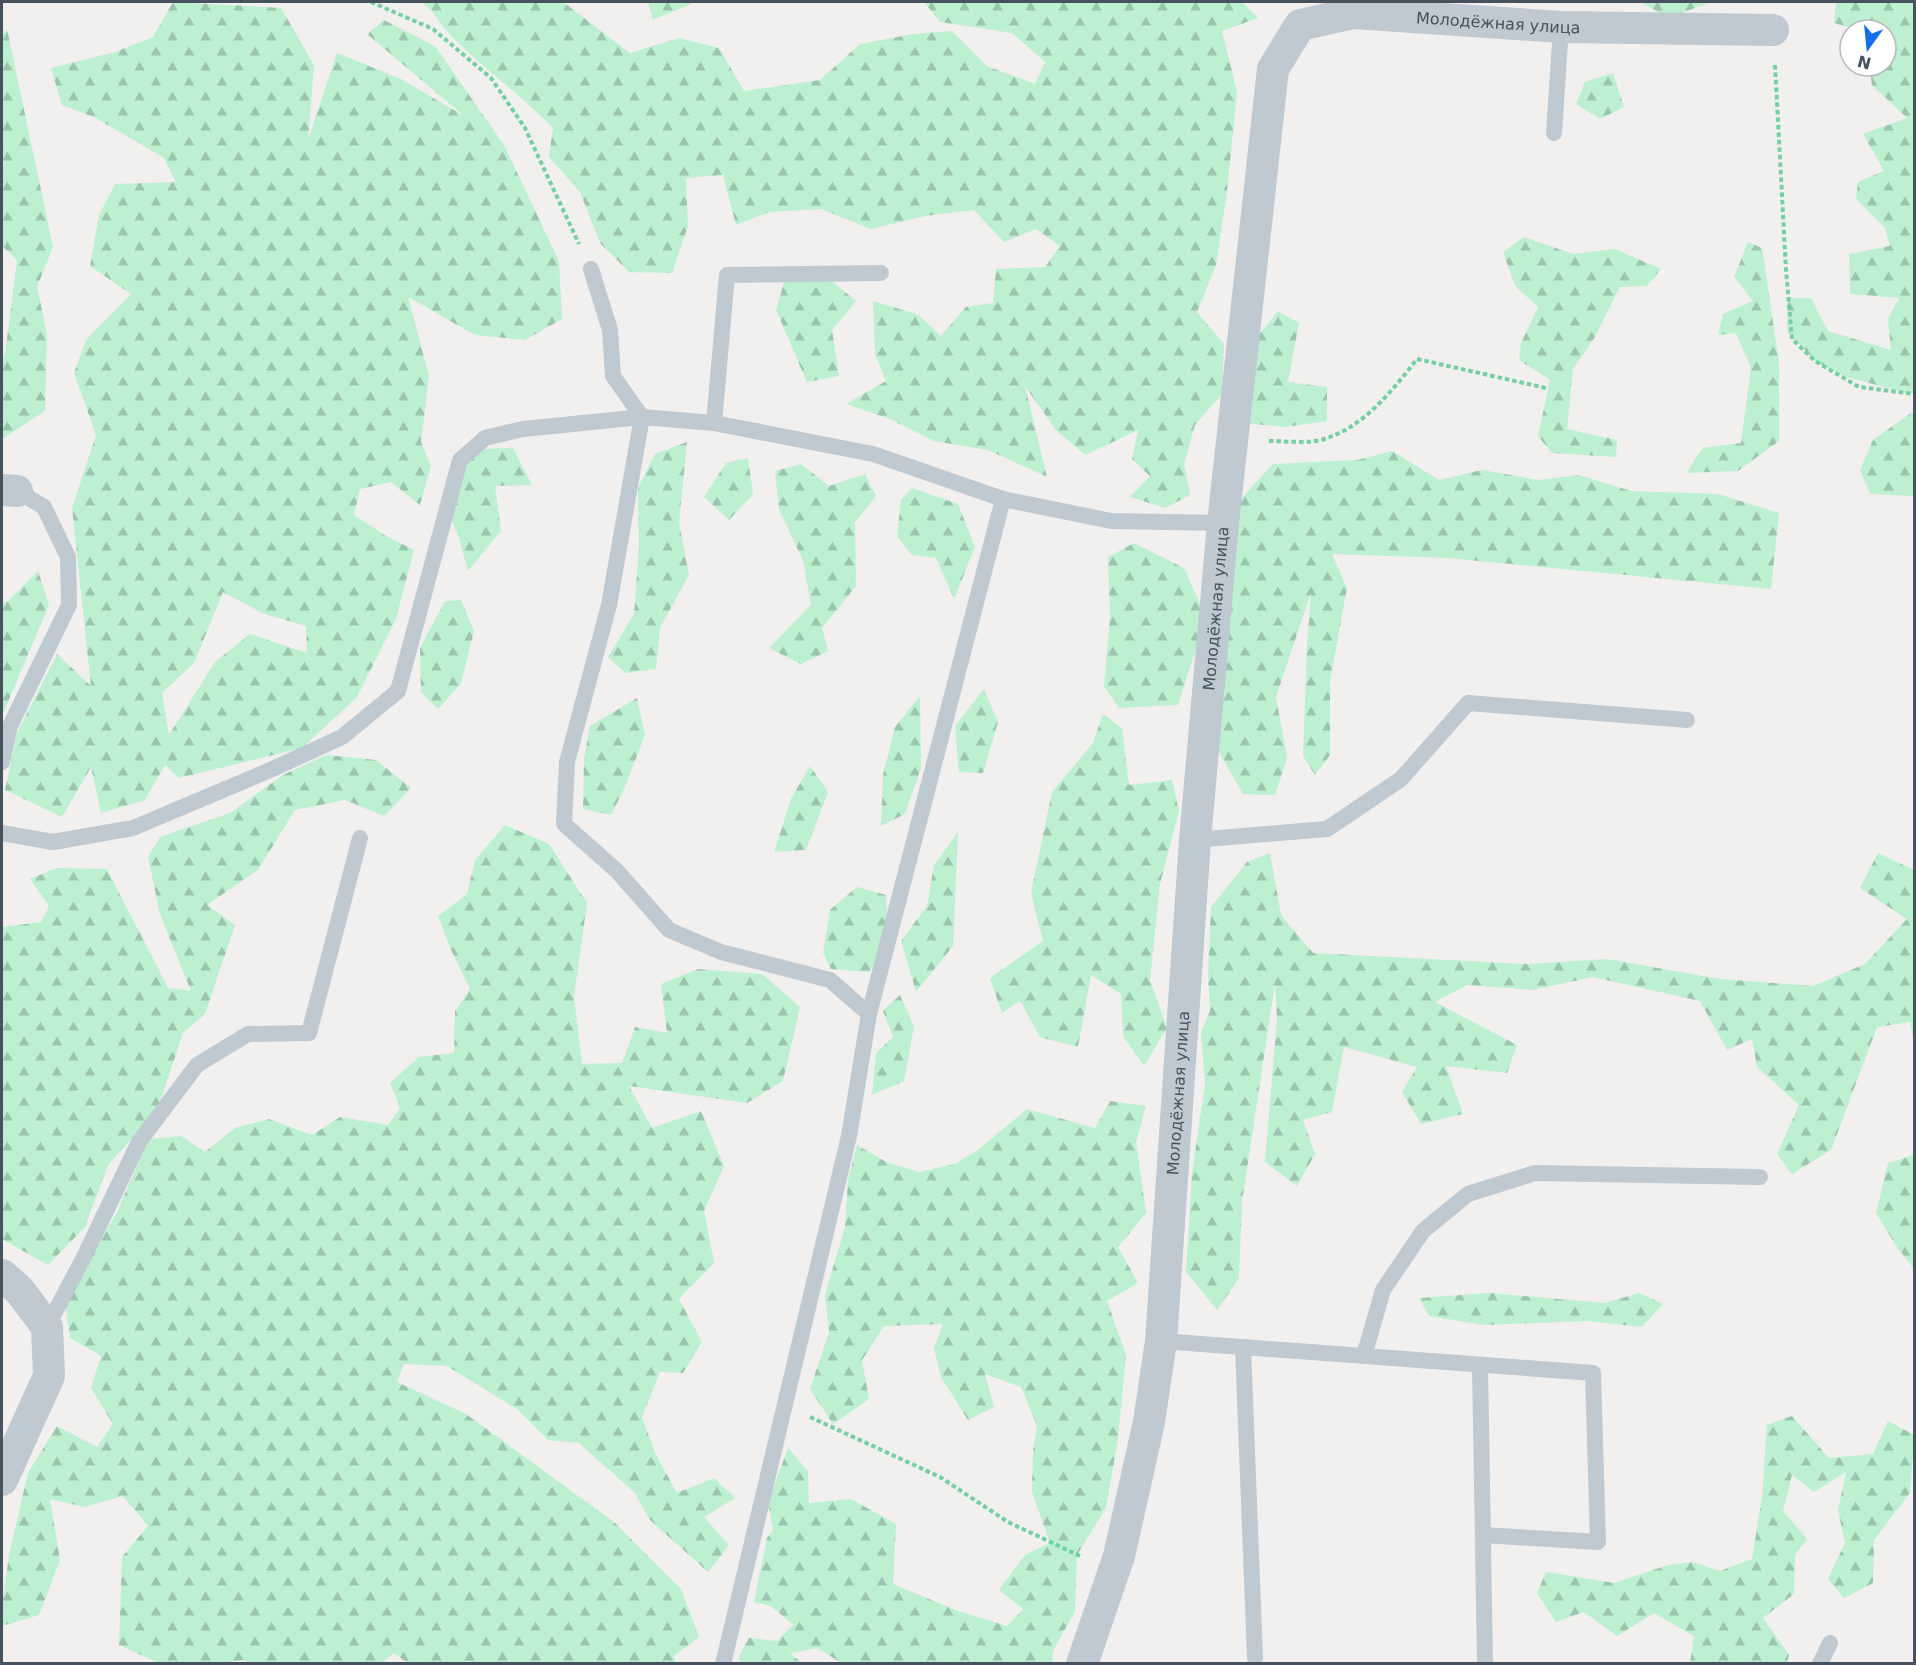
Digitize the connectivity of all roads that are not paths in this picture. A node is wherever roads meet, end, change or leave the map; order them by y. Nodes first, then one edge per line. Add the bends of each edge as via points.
1 (1562, 27) junction
2 (1773, 30) road end
3 (1554, 133) dead end
4 (591, 269) road end
5 (881, 273) dead end
6 (642, 417) junction
7 (714, 423) junction
8 (9, 490) edge
9 (1003, 498) junction
10 (1223, 523) junction
11 (1687, 720) dead end
12 (2, 762) edge
13 (2, 833) edge
14 (360, 838) dead end
15 (1195, 840) junction
16 (869, 1014) junction
17 (1760, 1177) dead end
18 (2, 1275) edge
19 (47, 1327) junction
20 (1161, 1341) junction
21 (1243, 1347) junction
22 (1364, 1356) junction
23 (1480, 1365) junction
24 (2, 1480) edge
25 (1482, 1535) junction
26 (1830, 1643) dead end
27 (1255, 1658) dead end
28 (723, 1664) edge
29 (1082, 1664) edge
30 (1485, 1664) edge
31 (1820, 1664) edge

1 - 2 street, Молодёжная улица
1 - 3 lane
1 - 10 street, Молодёжная улица via 1353,13 1300,26 1273,69
4 - 6 lane via 610,330 613,376
5 - 7 lane via 727,275
6 - 7 lane
6 - 13 lane via 523,429 485,438 460,460 398,691 342,737 133,828 53,842
6 - 16 lane via 609,605 567,762 564,825 616,871 669,930 721,952 830,980
7 - 9 lane via 873,454
8 - 12 lane via 44,507 68,558 69,605 10,726
9 - 10 lane via 1111,521
9 - 16 lane
10 - 15 street, Молодёжная улица
11 - 15 lane via 1468,703 1401,779 1327,829
14 - 19 lane via 309,1033 248,1034 197,1065 139,1142
15 - 20 street, Молодёжная улица
16 - 28 lane via 849,1136
17 - 22 lane via 1535,1173 1468,1194 1423,1232 1383,1290
18 - 19 street via 20,1291
19 - 24 street via 49,1376
20 - 21 lane
20 - 29 street, Молодёжная улица via 1149,1422 1114,1572
21 - 22 lane
21 - 27 lane
22 - 23 lane
23 - 25 lane
23 - 25 lane via 1593,1373 1598,1542
25 - 30 lane
26 - 31 lane

